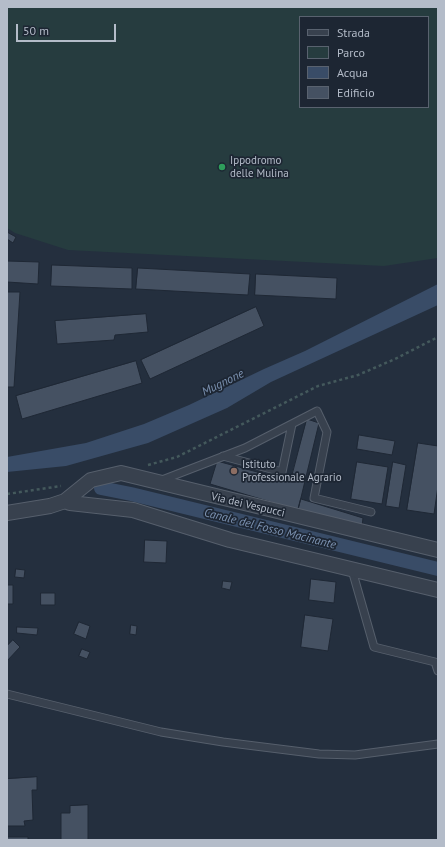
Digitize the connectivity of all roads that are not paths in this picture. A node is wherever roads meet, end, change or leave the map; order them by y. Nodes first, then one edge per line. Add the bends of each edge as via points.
1 (292, 424) junction
2 (223, 456) junction
3 (156, 483) junction
4 (72, 495) junction
5 (371, 512) dead end
6 (7, 513) edge
7 (438, 550) edge
8 (352, 570) junction
9 (438, 590) edge
10 (438, 671) edge
11 (7, 694) edge
12 (438, 744) edge

1 - 2 lane
1 - 2 lane via 282,472
1 - 5 lane via 317,412 327,432 314,498
2 - 3 lane
3 - 4 street, Via dei Vespucci via 121,473 91,480
3 - 7 street, Via dei Vespucci
4 - 6 street, Via dei Vespucci via 50,506
4 - 8 street, Via dei Vespucci via 70,503 133,510 230,540
8 - 9 street, Via dei Vespucci
8 - 10 lane via 374,647 435,662
11 - 12 lane via 160,732 319,754 355,755

